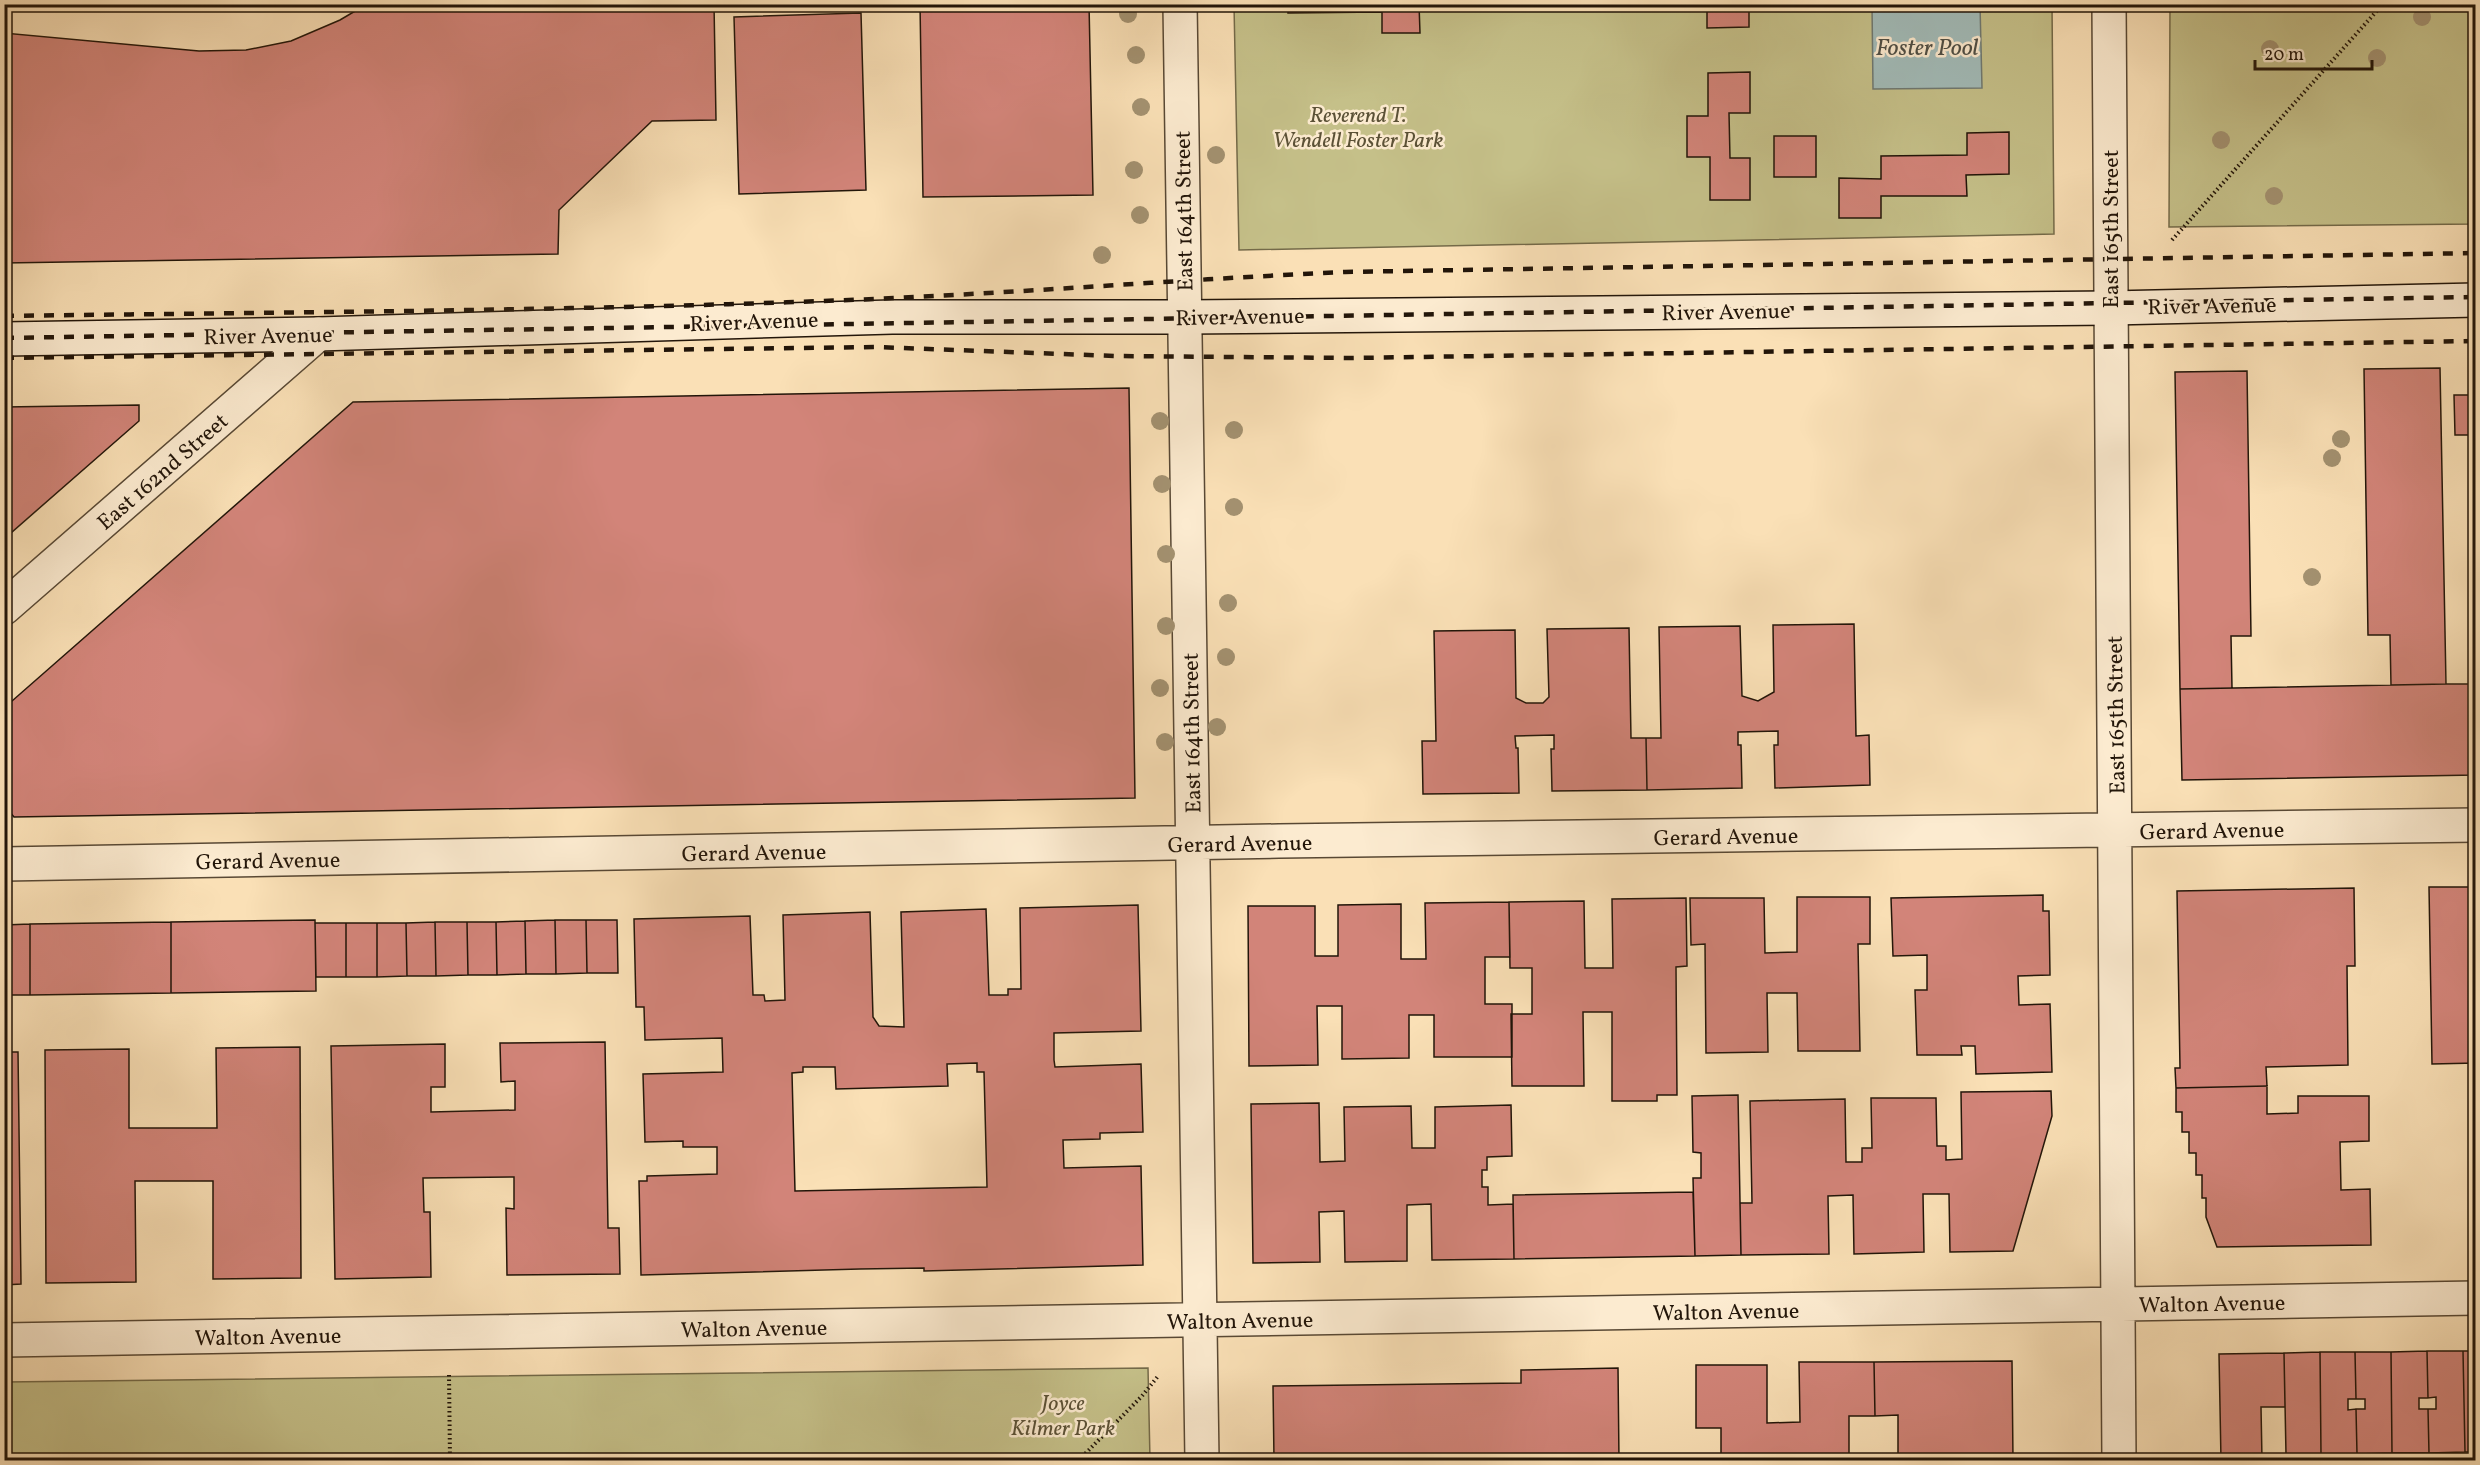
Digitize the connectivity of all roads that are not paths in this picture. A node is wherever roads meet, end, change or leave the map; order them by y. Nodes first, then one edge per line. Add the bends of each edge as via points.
1 (1180, 4) edge
2 (2109, 4) edge
3 (2475, 300) edge
4 (2111, 308) junction
5 (1185, 317) junction
6 (318, 334) junction
7 (4, 339) edge
8 (4, 608) edge
9 (2475, 825) edge
10 (2116, 831) junction
11 (1192, 844) junction
12 (4, 864) edge
13 (2475, 1298) edge
14 (2118, 1304) junction
15 (1200, 1320) junction
16 (4, 1340) edge
17 (1202, 1461) edge
18 (2119, 1461) edge

1 - 5 street, East 164th Street
2 - 4 street, East 165th Street
3 - 4 street, River Avenue
4 - 5 street, River Avenue
4 - 10 street, East 165th Street
5 - 6 street, River Avenue via 892,317
5 - 11 street, East 164th Street
6 - 7 street, River Avenue
6 - 8 street, East 162nd Street
9 - 10 street, Gerard Avenue
10 - 11 street, Gerard Avenue
10 - 14 street, East 165th Street
11 - 12 street, Gerard Avenue
11 - 15 street, East 164th Street
13 - 14 street, Walton Avenue
14 - 15 street, Walton Avenue
14 - 18 street, East 165th Street
15 - 16 street, Walton Avenue
15 - 17 street, East 164th Street

